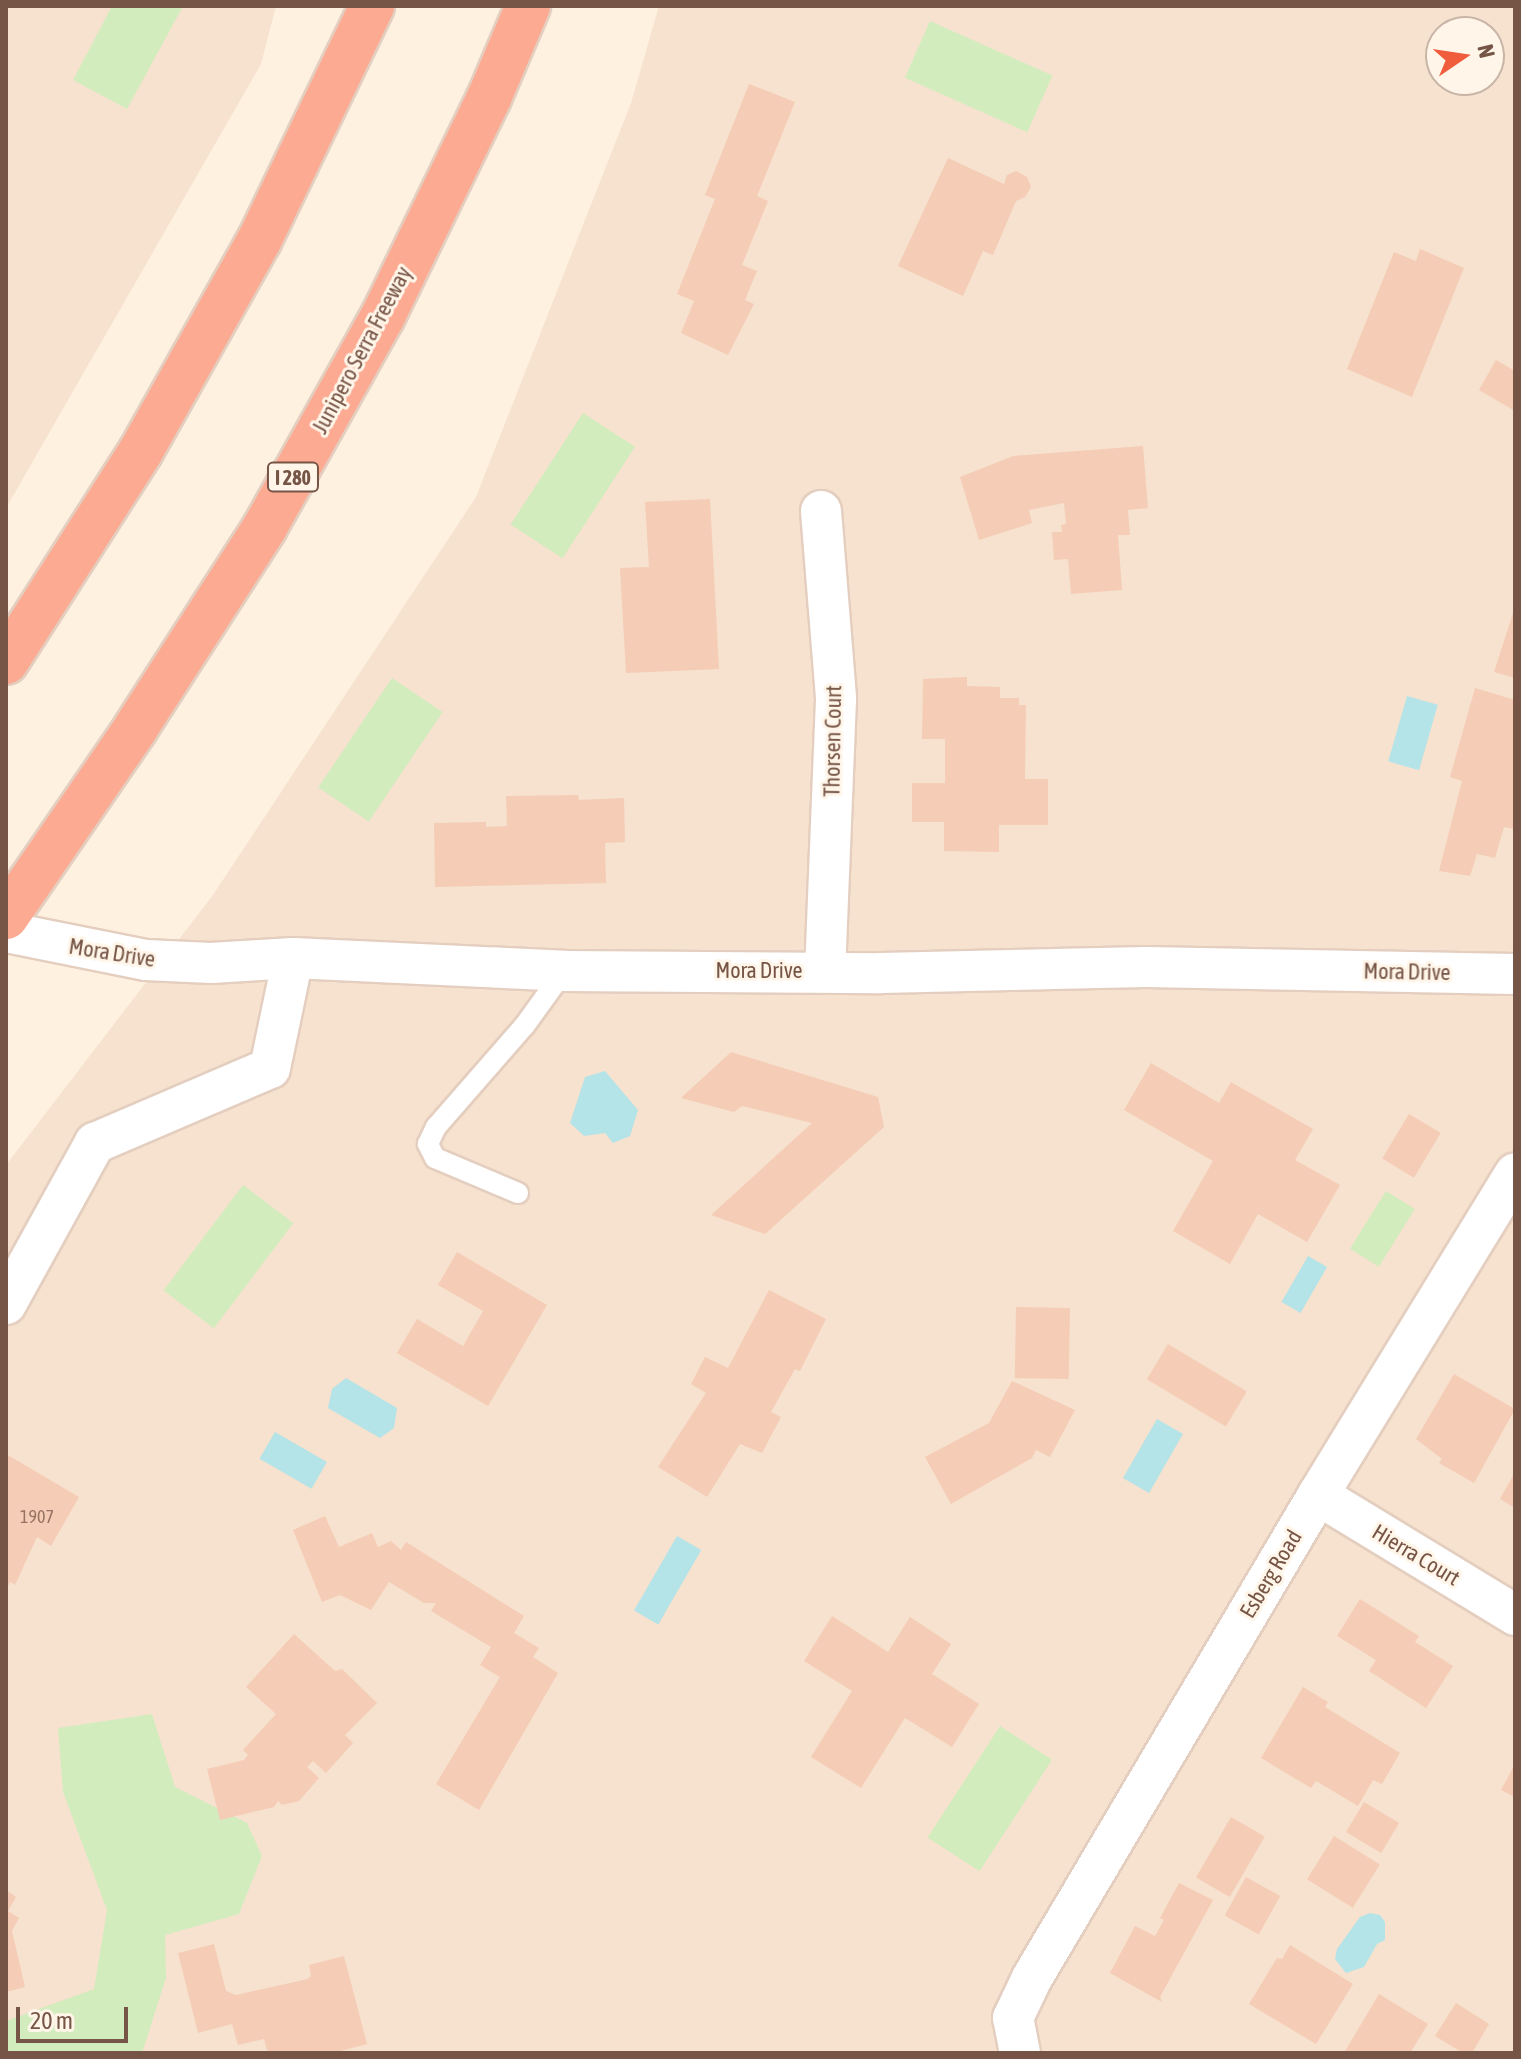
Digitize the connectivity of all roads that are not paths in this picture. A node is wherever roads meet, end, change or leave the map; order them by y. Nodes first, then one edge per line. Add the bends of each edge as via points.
1 (372, 6) edge
2 (528, 6) edge
3 (821, 511) dead end
4 (6, 662) edge
5 (6, 917) edge
6 (6, 932) edge
7 (293, 958) junction
8 (564, 971) junction
9 (825, 971) junction
10 (1515, 974) edge
11 (1515, 1173) edge
12 (518, 1193) dead end
13 (6, 1304) edge
14 (1318, 1495) junction
15 (1515, 1615) edge
16 (1020, 2053) edge

1 - 4 highway via 259,241 141,451
2 - 5 highway, Junipero Serra Freeway / I 280 via 383,316 265,527
3 - 9 street, Thorsen Court via 836,699
6 - 7 street, Mora Drive via 146,960
7 - 8 street, Mora Drive
7 - 13 street via 270,1068 95,1143
8 - 9 street, Mora Drive
8 - 12 lane via 525,1025 436,1127 428,1144 435,1158
9 - 10 street, Mora Drive via 1146,967
11 - 14 street, Esberg Road
14 - 15 street, Hierra Court
14 - 16 street, Esberg Road via 1032,1978 1013,2018

